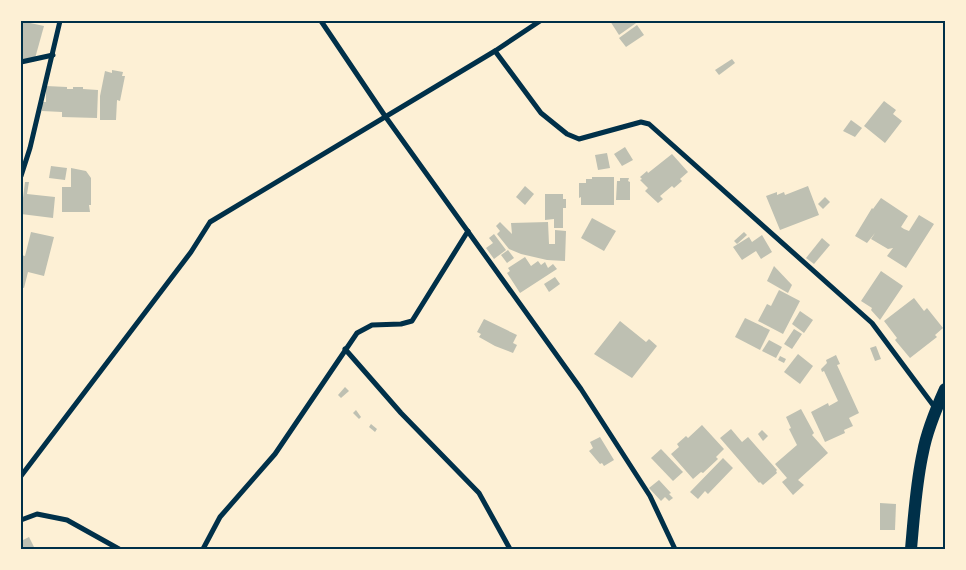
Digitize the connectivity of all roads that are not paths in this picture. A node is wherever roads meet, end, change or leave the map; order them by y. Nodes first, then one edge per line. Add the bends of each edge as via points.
1 (60, 21) edge
2 (321, 21) edge
3 (540, 21) edge
4 (495, 51) junction
5 (53, 55) junction
6 (21, 62) edge
7 (385, 116) junction
8 (21, 176) edge
9 (468, 231) junction
10 (345, 349) junction
11 (945, 389) edge
12 (936, 410) junction
13 (21, 476) edge
14 (21, 520) edge
15 (119, 549) edge
16 (203, 549) edge
17 (510, 549) edge
18 (675, 549) edge
19 (911, 549) edge

1 - 5 street
2 - 7 street
3 - 4 street
4 - 7 street
4 - 12 street via 541,113 566,134 579,139 641,122 649,124 872,323
5 - 6 street
5 - 8 street
7 - 9 street
7 - 13 street via 210,222 191,252
9 - 10 street via 412,320 401,324 372,325 356,334
9 - 18 street via 581,389 650,496
10 - 16 street via 275,454 220,517
10 - 17 street via 479,494
11 - 12 main road
12 - 19 main road via 923,450
14 - 15 street via 36,514 67,520

